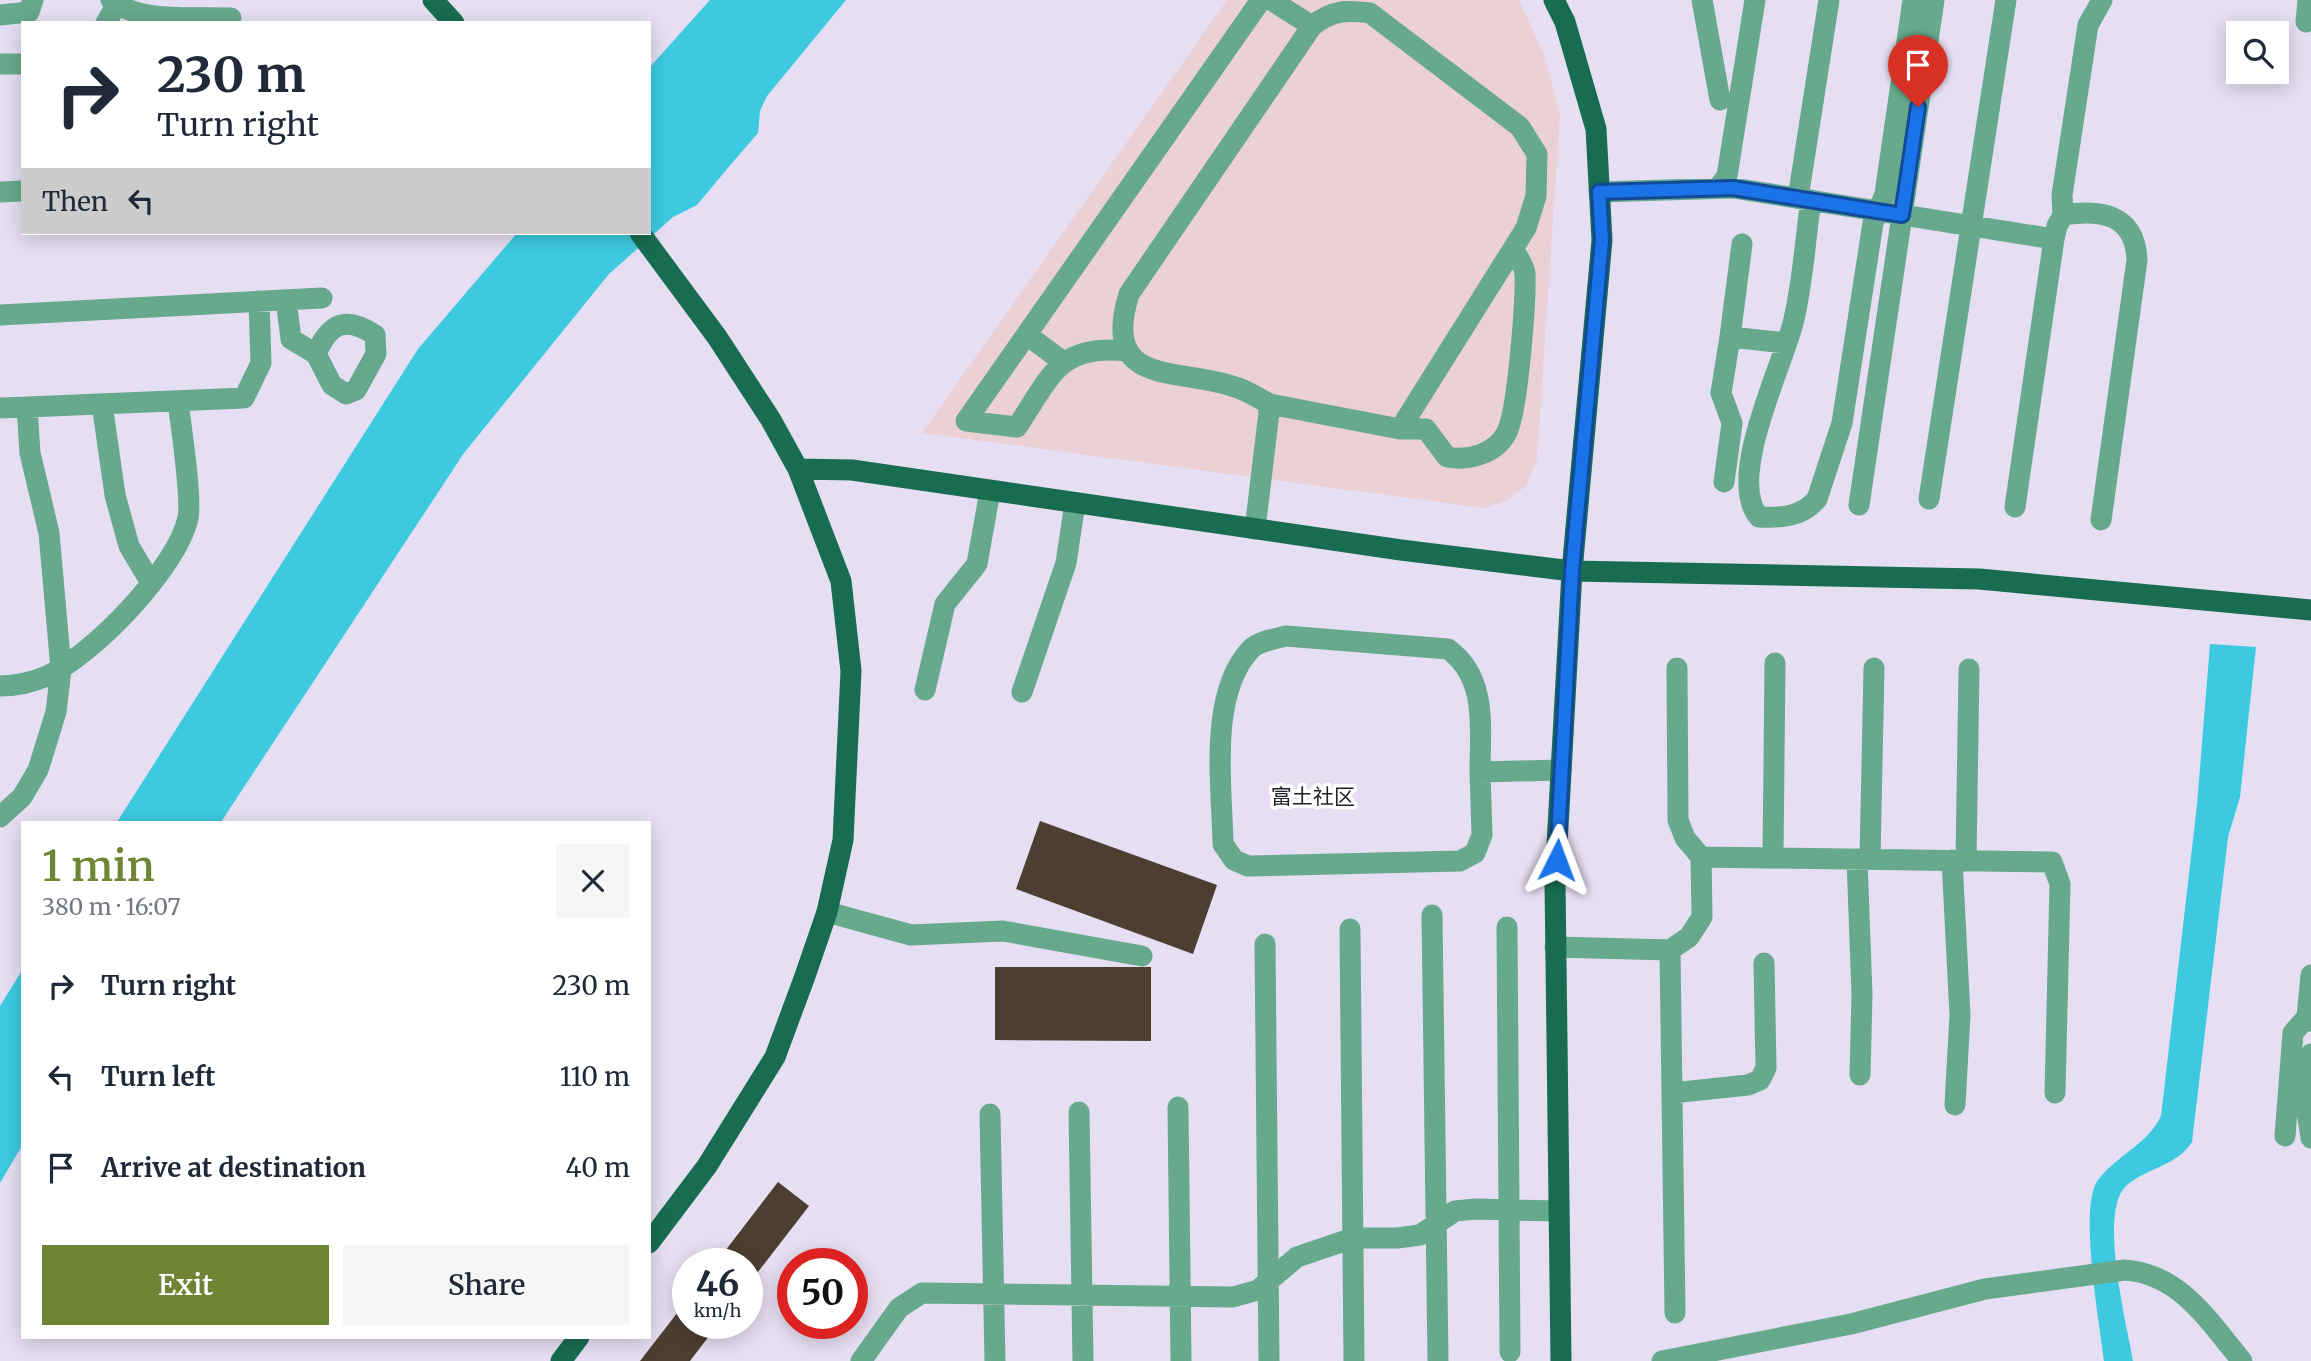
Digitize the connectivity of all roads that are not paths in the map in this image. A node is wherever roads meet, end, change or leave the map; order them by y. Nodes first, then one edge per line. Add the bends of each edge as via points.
1 (33, 0) edge
2 (433, 0) edge
3 (1261, 0) edge
4 (1271, 0) edge
5 (1554, 0) edge
6 (1702, 0) edge
7 (1755, 0) edge
8 (1829, 0) edge
9 (1913, 0) edge
10 (1934, 0) edge
11 (2006, 0) edge
12 (2102, 0) edge
13 (2308, 0) edge
14 (111, 9) edge
15 (0, 15) edge
16 (231, 18) dead end
17 (452, 21) edge
18 (2306, 22) dead end
19 (1312, 26) junction
20 (0, 64) edge
21 (21, 64) edge
22 (1720, 100) dead end
23 (1718, 188) junction
24 (21, 191) edge
25 (0, 192) edge
26 (1599, 192) junction
27 (1805, 199) junction
28 (1878, 211) junction
29 (1902, 215) junction
30 (2063, 215) junction
31 (1971, 226) junction
32 (642, 235) edge
33 (2054, 239) junction
34 (1742, 244) dead end
35 (1513, 249) junction
36 (322, 298) dead end
37 (286, 300) junction
38 (259, 301) junction
39 (0, 314) edge
40 (1027, 335) junction
41 (1730, 337) junction
42 (1786, 343) junction
43 (1128, 351) junction
44 (316, 354) dead end
45 (1062, 361) junction
46 (178, 401) junction
47 (102, 404) junction
48 (1270, 404) junction
49 (27, 407) junction
50 (0, 408) edge
51 (1400, 429) junction
52 (798, 469) junction
53 (1724, 482) dead end
54 (990, 491) junction
55 (1929, 499) dead end
56 (1075, 503) junction
57 (1859, 505) dead end
58 (2015, 507) dead end
59 (2101, 520) dead end
60 (1255, 529) junction
61 (1572, 571) junction
62 (151, 583) junction
63 (2311, 610) edge
64 (1775, 663) dead end
65 (61, 666) junction
66 (1677, 668) dead end
67 (1874, 668) dead end
68 (1969, 669) dead end
69 (0, 687) edge
70 (925, 690) dead end
71 (1022, 692) dead end
72 (1561, 770) junction
73 (1480, 772) junction
74 (0, 817) edge
75 (1701, 857) junction
76 (1773, 858) junction
77 (1864, 859) junction
78 (1959, 860) junction
79 (827, 912) junction
80 (1432, 915) dead end
81 (1507, 927) dead end
82 (1350, 929) dead end
83 (1265, 944) dead end
84 (1555, 947) junction
85 (1670, 950) junction
86 (1142, 956) dead end
87 (1764, 963) dead end
88 (2311, 975) edge
89 (2309, 1019) edge
90 (2311, 1054) edge
91 (1860, 1075) dead end
92 (1672, 1093) junction
93 (2055, 1093) dead end
94 (1955, 1105) dead end
95 (1178, 1107) dead end
96 (1079, 1112) dead end
97 (990, 1114) dead end
98 (2285, 1136) dead end
99 (2311, 1138) edge
100 (1509, 1210) junction
101 (1558, 1211) junction
102 (1436, 1226) junction
103 (1353, 1238) junction
104 (651, 1240) edge
105 (1269, 1281) junction
106 (994, 1293) junction
107 (1082, 1294) junction
108 (1180, 1296) junction
109 (1675, 1313) dead end
110 (578, 1339) edge
111 (1510, 1352) dead end
112 (561, 1361) edge
113 (861, 1361) edge
114 (995, 1361) edge
115 (1083, 1361) edge
116 (1181, 1361) edge
117 (1269, 1361) edge
118 (1354, 1361) edge
119 (1438, 1361) edge
120 (1561, 1361) edge
121 (1662, 1361) edge
122 (2242, 1361) edge

1 - 15 street via 29,12
2 - 17 main road
3 - 40 street
4 - 19 street
5 - 26 main road via 1565,22 1595,130
6 - 22 street
7 - 23 street via 1727,176
8 - 27 street
9 - 28 street via 1885,194
10 - 29 street
11 - 31 street
12 - 30 street via 2088,25 2062,195
13 - 18 street
14 - 16 street
19 - 35 street via 1327,14 1345,10 1370,13 1520,127 1536,154 1536,196 1526,228
19 - 43 street via 1129,295 1120,322
20 - 21 street
23 - 26 street
23 - 27 street
24 - 25 street
26 - 61 main road via 1602,240
27 - 28 street
27 - 42 street via 1793,322
28 - 29 street
28 - 42 street via 1872,223 1842,423 1817,499 1796,515 1759,517 1747,494 1759,418
29 - 31 street
29 - 57 street
30 - 33 street
30 - 59 street via 2110,217 2127,224 2136,240
31 - 33 street
31 - 55 street
32 - 52 main road via 724,347
33 - 58 street
34 - 41 street
35 - 51 street
35 - 51 street via 1525,269 1515,400 1506,434 1485,454 1465,461 1447,457 1426,429
36 - 37 street
37 - 38 street
37 - 44 street via 291,339
38 - 39 street
38 - 46 street via 261,363 244,398
40 - 45 street
40 - 45 street via 966,421 1017,427
41 - 42 street
41 - 53 street via 1721,393 1732,423
43 - 45 street via 1097,348
43 - 48 street via 1143,368 1236,387
46 - 47 street
46 - 62 street via 188,516 179,542
47 - 49 street
47 - 62 street via 115,495 129,546
48 - 51 street
48 - 60 street
49 - 50 street
49 - 65 street via 30,453 49,533
52 - 54 main road via 852,470
52 - 79 main road via 841,580 851,671 843,840
54 - 56 main road
54 - 70 street via 977,564 946,604
56 - 60 main road
56 - 71 street via 1066,563
60 - 61 main road
61 - 63 main road via 1979,579
61 - 72 main road
62 - 65 street via 125,614
64 - 76 street
65 - 69 street via 47,676
65 - 74 street via 56,712 38,770 22,797
66 - 75 street via 1678,820 1685,838
67 - 77 street
68 - 78 street
72 - 73 street
72 - 84 main road
73 - 73 street via 1482,835 1475,853 1460,861 1248,866 1234,860 1223,844 1221,716 1227,691 1251,648 1266,641 1286,636 1448,649 1474,679
75 - 76 street
75 - 85 street via 1702,916 1689,937
76 - 77 street
77 - 78 street
77 - 91 street
78 - 93 street via 2052,862 2060,884
78 - 94 street via 1960,1015
79 - 86 street via 911,935 1003,930
79 - 104 main road via 775,1057 707,1166
80 - 102 street
81 - 100 street
82 - 103 street
83 - 105 street
84 - 85 street
84 - 101 main road
85 - 92 street
87 - 92 street via 1766,1068 1760,1080
88 - 89 street
89 - 98 street via 2293,1033
90 - 99 street via 2304,1091
92 - 109 street
95 - 108 street
96 - 107 street
97 - 106 street
100 - 101 street
100 - 102 street via 1455,1211
100 - 111 street
101 - 120 main road
102 - 103 street via 1420,1235
102 - 119 street
103 - 105 street via 1297,1257
103 - 118 street
105 - 108 street via 1258,1290 1233,1297
105 - 117 street
106 - 107 street
106 - 113 street via 922,1293 899,1308
106 - 114 street
107 - 108 street
107 - 115 street
108 - 116 street
110 - 112 main road
121 - 122 street via 1838,1326 1985,1289 2125,1270 2148,1272 2167,1281

